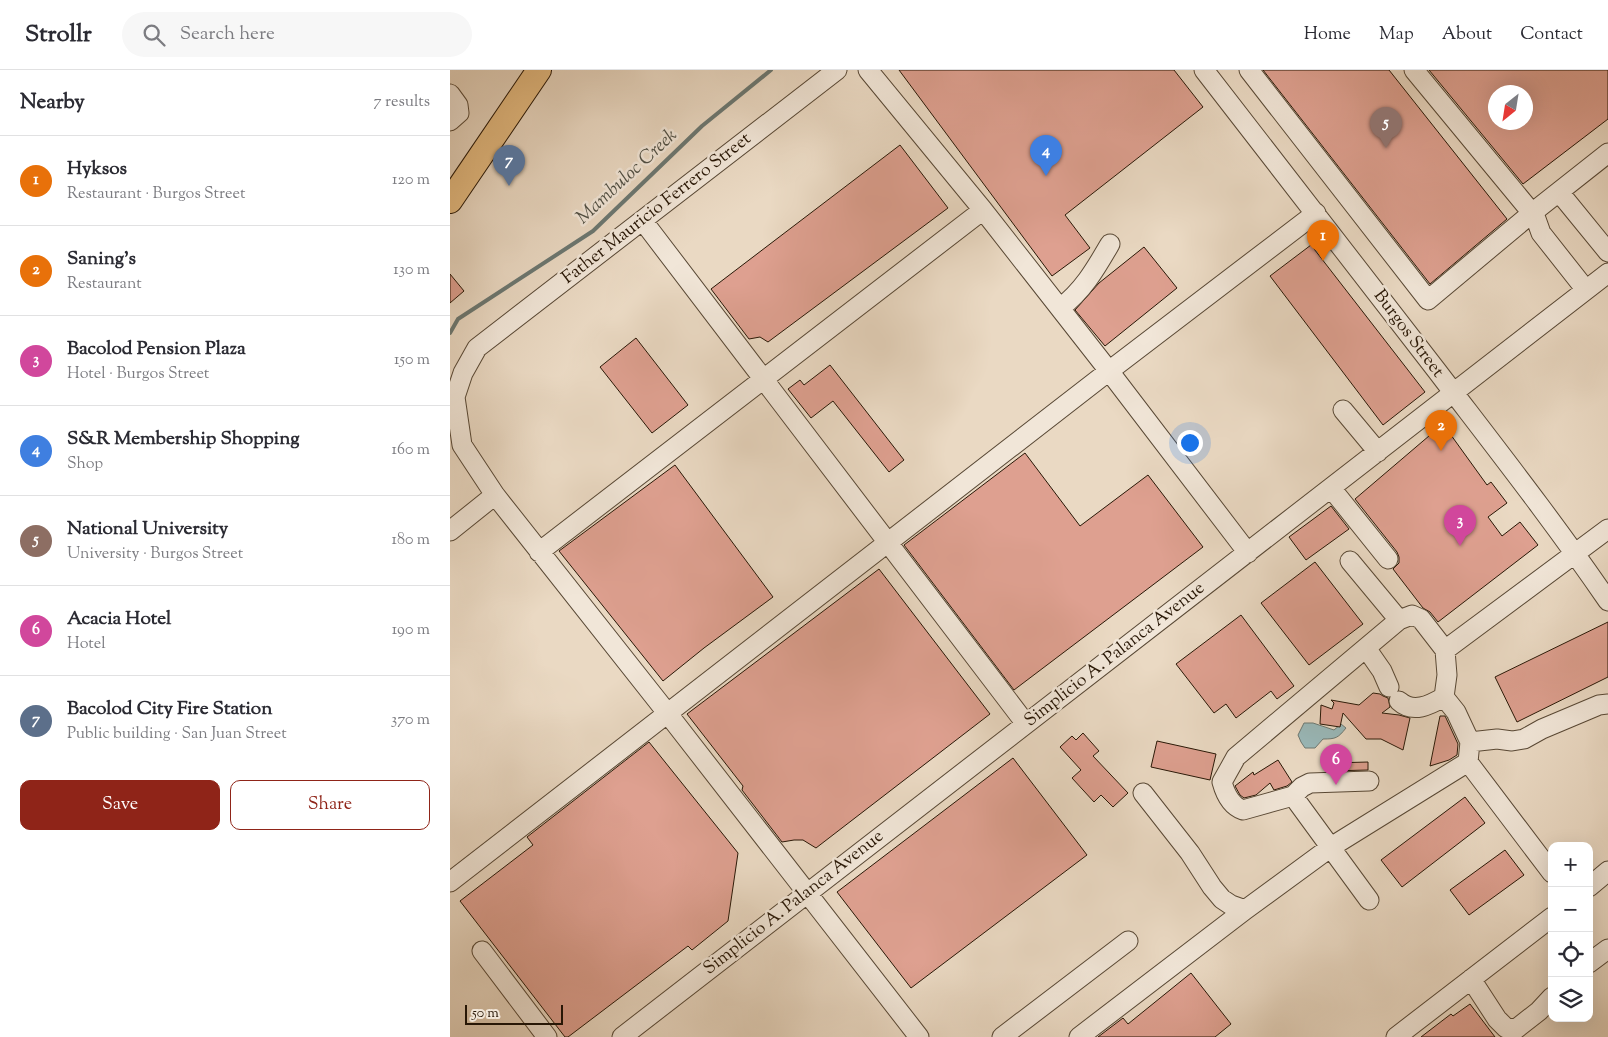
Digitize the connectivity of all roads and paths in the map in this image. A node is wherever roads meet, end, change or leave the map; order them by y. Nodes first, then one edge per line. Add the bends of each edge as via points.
1 (539, 70) edge
2 (837, 70) edge
3 (868, 70) edge
4 (1204, 70) edge
5 (1249, 70) edge
6 (1414, 70) edge
7 (450, 94) edge
8 (450, 121) edge
9 (1608, 153) edge
10 (1559, 192) junction
11 (450, 201) edge
12 (983, 210) junction
13 (1316, 214) junction
14 (1534, 216) junction
15 (643, 221) junction
16 (1110, 244) dead end
17 (1608, 252) edge
18 (1597, 282) edge
19 (1060, 308) junction
20 (1109, 371) junction
21 (763, 380) junction
22 (1454, 394) junction
23 (1343, 410) dead end
24 (1378, 452) junction
25 (1331, 488) junction
26 (495, 495) junction
27 (1608, 530) edge
28 (450, 531) edge
29 (888, 543) junction
30 (539, 552) junction
31 (1248, 553) junction
32 (1576, 554) junction
33 (1388, 559) dead end
34 (1350, 561) dead end
35 (1608, 601) edge
36 (1399, 620) junction
37 (1366, 648) junction
38 (1445, 650) junction
39 (1444, 698) junction
40 (1608, 704) edge
41 (668, 714) junction
42 (1026, 724) junction
43 (1470, 742) junction
44 (1468, 762) junction
45 (1370, 782) dead end
46 (1143, 792) dead end
47 (1292, 796) junction
48 (1331, 848) junction
49 (1548, 868) edge
50 (1608, 871) edge
51 (450, 882) edge
52 (1593, 884) edge
53 (807, 893) junction
54 (1369, 900) dead end
55 (1245, 910) junction
56 (1548, 920) edge
57 (1128, 941) dead end
58 (1608, 948) edge
59 (482, 951) dead end
60 (1593, 961) edge
61 (1471, 979) junction
62 (1548, 1001) edge
63 (547, 1037) edge
64 (622, 1037) edge
65 (919, 1037) edge
66 (1002, 1037) edge
67 (1079, 1037) edge
68 (1396, 1037) edge

1 - 11 main road
2 - 15 street, Father Mauricio Ferrero Street
3 - 12 street
4 - 13 street, Burgos Street
5 - 14 street via 1428,300
6 - 14 street
7 - 8 street via 458,105 459,113
9 - 10 street
10 - 14 street
10 - 17 street
12 - 19 street
12 - 21 street
13 - 20 street
13 - 22 street, Burgos Street
14 - 18 street via 1541,233
15 - 21 street
15 - 26 street, Father Mauricio Ferrero Street via 477,348 463,373 455,397 462,445
16 - 19 street via 1079,292
18 - 22 street, Simplicio A. Palanca Avenue
19 - 20 street
20 - 29 street
20 - 31 street
21 - 29 street
21 - 30 street
22 - 24 street, Simplicio A. Palanca Avenue
22 - 32 street, Burgos Street
23 - 24 street
24 - 25 street, Simplicio A. Palanca Avenue
25 - 31 street, Simplicio A. Palanca Avenue
25 - 33 street
26 - 28 street
26 - 30 street
27 - 32 street
29 - 41 street
29 - 42 street
30 - 41 street
31 - 42 street, Simplicio A. Palanca Avenue
32 - 35 street, Burgos Street
32 - 38 street
34 - 36 street
36 - 37 street
36 - 38 street via 1412,615 1422,619
37 - 39 street via 1405,706 1418,708
37 - 47 street via 1236,756 1222,782 1224,792 1237,808 1243,810
38 - 39 street via 1447,675
39 - 43 street via 1456,712
40 - 43 street via 1599,704 1524,739
41 - 51 street
41 - 53 street
42 - 53 street, Simplicio A. Palanca Avenue
43 - 44 street
44 - 48 street
44 - 49 street
45 - 47 street via 1310,783
46 - 55 street via 1217,893 1231,905
47 - 48 street
48 - 54 street
48 - 55 street
50 - 52 street
53 - 64 street, Simplicio A. Palanca Avenue
53 - 65 street
55 - 67 street
56 - 61 street
57 - 66 street
58 - 60 street
59 - 63 street
61 - 62 street via 1506,1028 1516,1029
61 - 68 street

